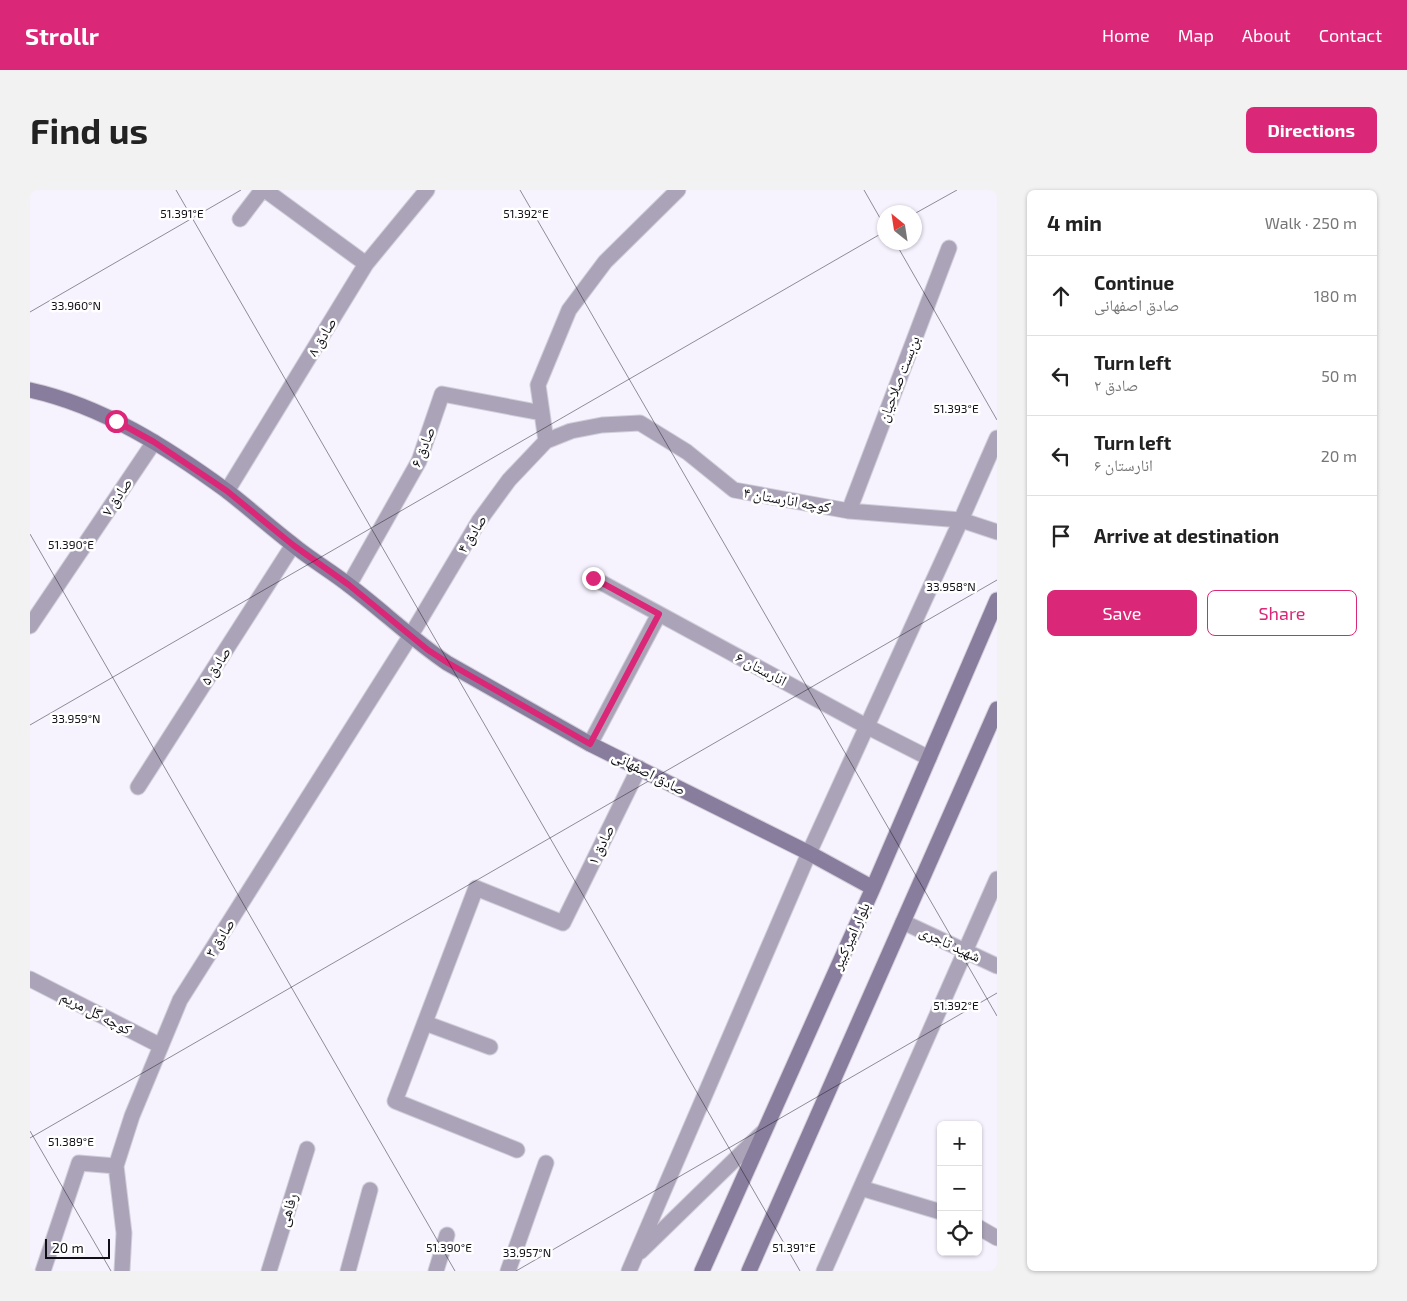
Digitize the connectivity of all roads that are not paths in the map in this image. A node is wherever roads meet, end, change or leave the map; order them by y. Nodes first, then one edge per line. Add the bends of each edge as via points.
1 (264, 190) edge
2 (427, 190) edge
3 (678, 190) edge
4 (240, 219) dead end
5 (949, 248) dead end
6 (366, 264) junction
7 (30, 390) edge
8 (542, 413) junction
9 (997, 438) edge
10 (546, 441) junction
11 (154, 442) junction
12 (227, 491) junction
13 (849, 511) junction
14 (961, 520) junction
15 (997, 532) edge
16 (293, 545) junction
17 (593, 578) dead end
18 (349, 585) junction
19 (997, 600) edge
20 (659, 614) junction
21 (30, 626) edge
22 (411, 635) junction
23 (997, 710) edge
24 (866, 726) junction
25 (590, 744) junction
26 (929, 758) junction
27 (639, 768) junction
28 (138, 787) dead end
29 (809, 853) junction
30 (997, 879) edge
31 (873, 888) junction
32 (903, 922) junction
33 (966, 952) junction
34 (997, 966) edge
35 (30, 979) edge
36 (425, 1024) junction
37 (161, 1046) junction
38 (490, 1047) dead end
39 (764, 1131) junction
40 (307, 1150) dead end
41 (517, 1150) dead end
42 (546, 1163) dead end
43 (116, 1166) junction
44 (861, 1188) junction
45 (370, 1190) dead end
46 (938, 1211) edge
47 (982, 1229) edge
48 (447, 1235) dead end
49 (997, 1238) edge
50 (635, 1256) junction
51 (43, 1271) edge
52 (122, 1271) edge
53 (269, 1271) edge
54 (348, 1271) edge
55 (436, 1271) edge
56 (508, 1271) edge
57 (629, 1271) edge
58 (702, 1271) edge
59 (749, 1271) edge
60 (824, 1271) edge

1 - 4 street
1 - 6 street
2 - 6 street, صادق ۸
3 - 8 street via 605,262 568,310 538,385
5 - 13 street, بن‌بست صلاحیان
6 - 12 street, صادق ۸
7 - 11 main road, صادق اصفهانی via 89,409
8 - 10 street
8 - 18 street, صادق ۶ via 442,394 420,461
9 - 14 street
10 - 13 street, کوچه انارستان ۴ via 571,431 602,425 640,423 687,452 734,490
10 - 22 street, صادق ۴ via 509,480 479,521
11 - 12 main road, صادق اصفهانی
11 - 21 street, صادق ۷
12 - 16 main road, صادق اصفهانی
13 - 14 street, کوچه انارستان ۴
14 - 15 street, کوچه انارستان ۴
14 - 24 street
16 - 18 main road, صادق اصفهانی
16 - 28 street, صادق ۵
17 - 20 street, انارستان ۶
18 - 22 main road, صادق اصفهانی
19 - 26 main road, بلوار امیرکبیر
20 - 24 street, انارستان ۶
20 - 25 street
22 - 25 main road, صادق اصفهانی via 448,663
22 - 37 street, صادق ۳ via 180,1000
23 - 32 main road
24 - 26 street, انارستان ۶
24 - 29 street
25 - 27 main road, صادق اصفهانی
26 - 31 main road, بلوار امیرکبیر
27 - 29 main road, صادق اصفهانی
27 - 36 street, صادق ۱ via 563,923 476,888
29 - 31 main road, صادق اصفهانی
29 - 50 street
30 - 33 street
31 - 39 main road, بلوار امیرکبیر
32 - 33 street, شهید تاجری
32 - 59 main road
33 - 34 street, شهید تاجری
33 - 44 street
35 - 37 street, کوچه گل مریم
36 - 38 street
36 - 41 street via 395,1101
37 - 43 street, صادق ۳ via 132,1116
39 - 50 street
39 - 58 main road, بلوار امیرکبیر
40 - 53 street, رفاهی
42 - 56 street
43 - 51 street via 79,1162
43 - 52 street, صادق ۳ via 124,1233
44 - 46 street
44 - 60 street
45 - 54 street
47 - 49 street
48 - 55 street
50 - 57 street

